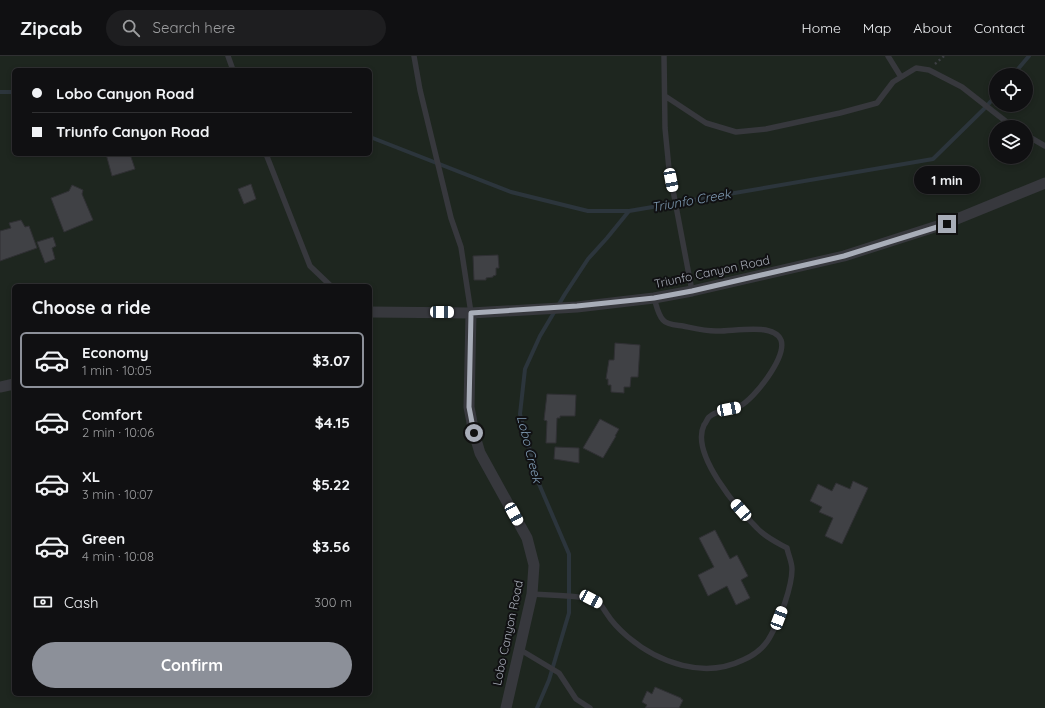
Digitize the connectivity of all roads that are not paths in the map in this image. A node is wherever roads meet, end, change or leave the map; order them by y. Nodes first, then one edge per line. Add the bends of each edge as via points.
1 (228, 56) edge
2 (414, 56) edge
3 (664, 56) edge
4 (888, 56) edge
5 (232, 68) edge
6 (901, 77) junction
7 (665, 96) junction
8 (1004, 120) edge
9 (1033, 140) edge
10 (1045, 146) edge
11 (267, 156) edge
12 (1045, 183) edge
13 (329, 284) edge
14 (692, 291) junction
15 (654, 298) junction
16 (372, 312) edge
17 (471, 313) junction
18 (12, 384) edge
19 (0, 386) edge
20 (532, 594) junction
21 (520, 649) junction
22 (506, 708) edge
23 (590, 708) edge

1 - 5 lane
2 - 17 lane via 451,218 461,247
3 - 7 lane
4 - 6 lane
6 - 7 lane via 892,82 876,103 766,129 736,132 706,123
6 - 8 lane via 916,68 929,70 962,88
7 - 14 lane via 669,169
9 - 10 lane
11 - 13 lane via 310,266
12 - 14 street, Triunfo Canyon Road via 947,224 844,256
14 - 15 street, Triunfo Canyon Road
15 - 17 street, Triunfo Canyon Road
15 - 20 lane via 663,320 671,324 715,331 771,331 778,335 781,341 781,352 773,369 755,393 738,407 721,410 708,418 701,442 709,464 724,491 757,529 787,548 792,568 787,598 775,629 754,655 730,666 708,670 678,665 654,655 628,636 607,615 601,604 591,599
16 - 17 street, Triunfo Canyon Road
17 - 20 street, Lobo Canyon Road via 469,407 474,433 480,453 527,538 534,565
18 - 19 street
20 - 21 street, Lobo Canyon Road
21 - 22 street, Lobo Canyon Road
21 - 23 lane via 558,673 576,699

